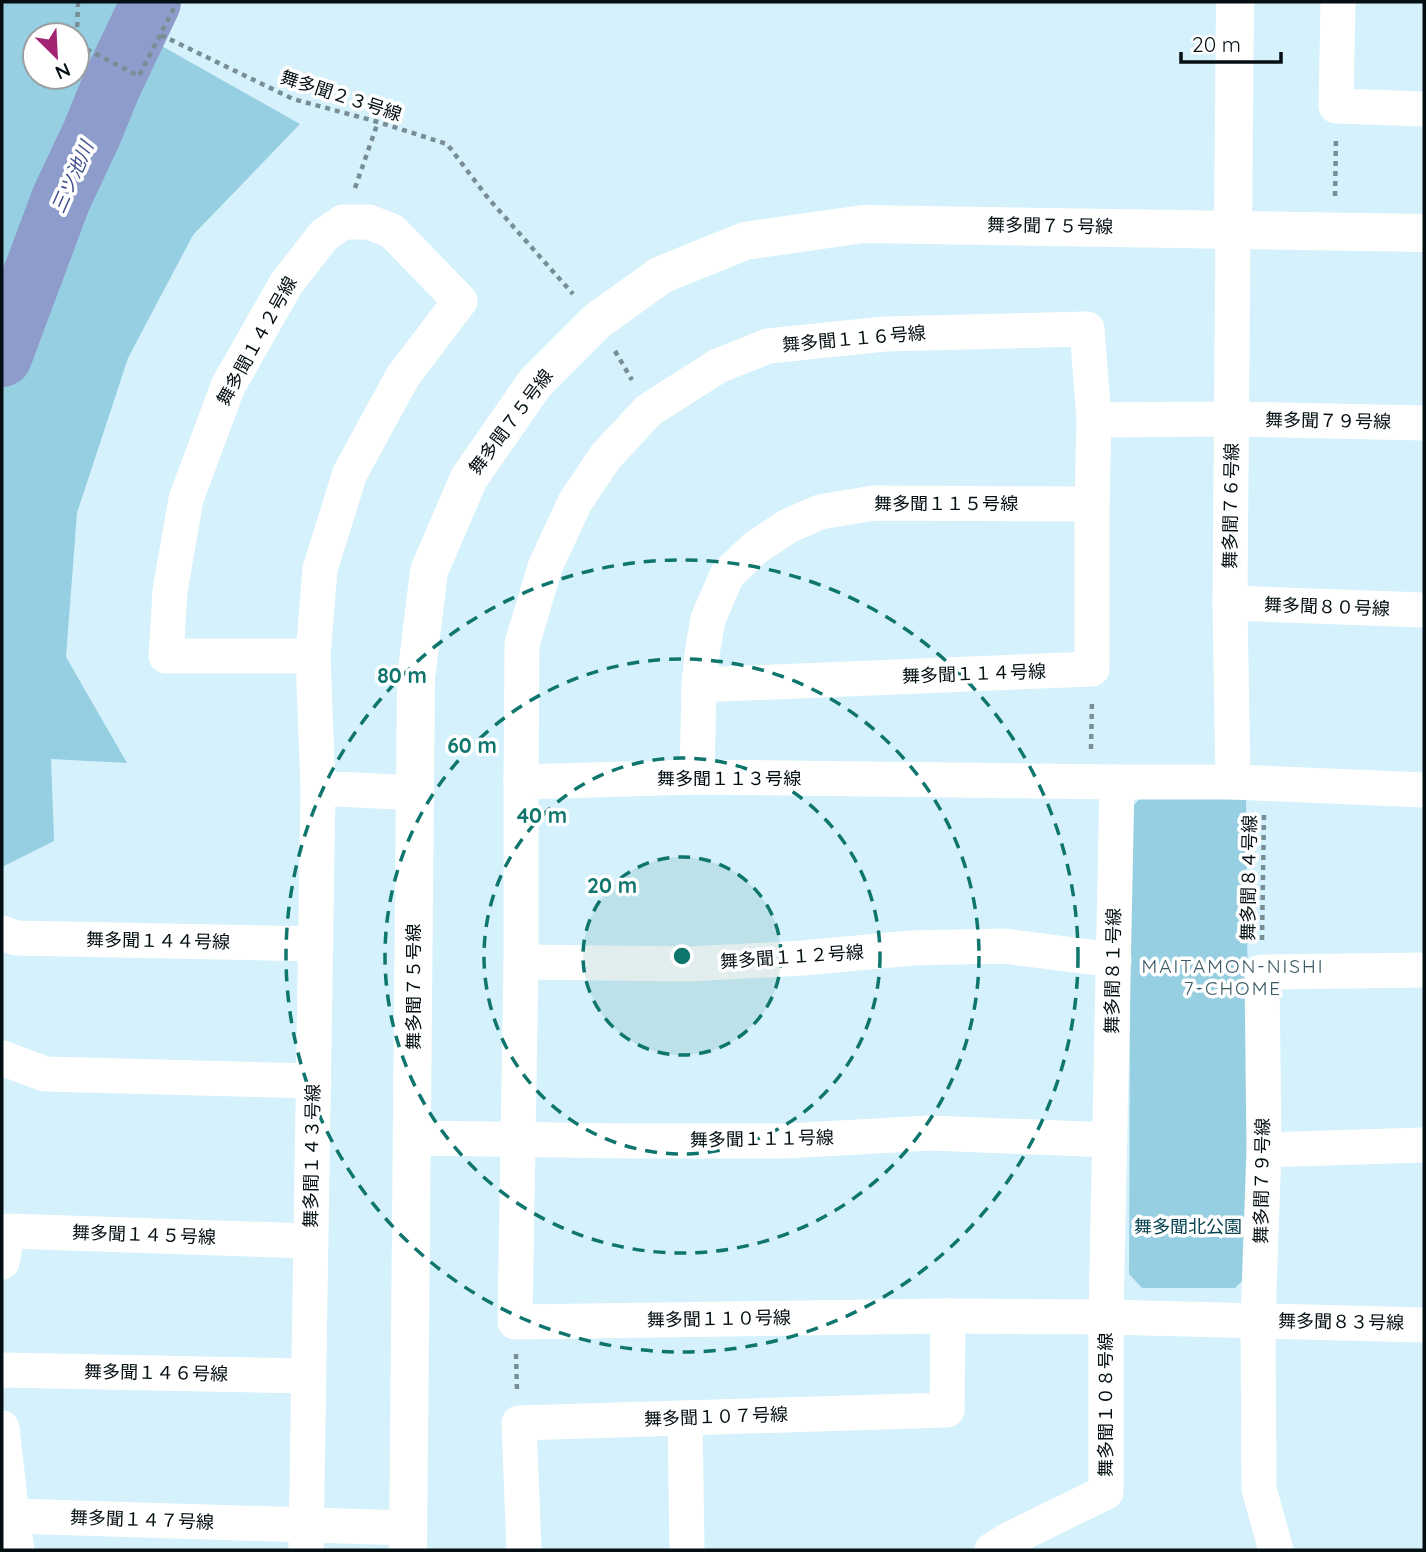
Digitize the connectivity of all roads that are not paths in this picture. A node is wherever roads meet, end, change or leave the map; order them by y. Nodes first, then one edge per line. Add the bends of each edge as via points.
1 (1235, 2) edge
2 (1338, 2) edge
3 (1424, 109) edge
4 (1233, 229) junction
5 (1424, 233) edge
6 (1233, 419) junction
7 (1094, 420) junction
8 (1424, 423) edge
9 (1092, 504) junction
10 (1230, 603) junction
11 (1424, 610) edge
12 (313, 656) junction
13 (699, 685) junction
14 (697, 777) junction
15 (1104, 781) junction
16 (520, 782) junction
17 (1249, 784) junction
18 (318, 788) junction
19 (1424, 790) edge
20 (416, 793) junction
21 (2, 933) edge
22 (316, 944) junction
23 (1114, 960) junction
24 (521, 962) junction
25 (1424, 970) edge
26 (2, 1058) edge
27 (314, 1081) junction
28 (413, 1138) junction
29 (517, 1139) junction
30 (1110, 1140) junction
31 (1424, 1145) edge
32 (1264, 1150) junction
33 (311, 1241) junction
34 (2, 1262) edge
35 (948, 1316) junction
36 (1107, 1317) junction
37 (1258, 1320) junction
38 (1424, 1325) edge
39 (2, 1370) edge
40 (309, 1376) junction
41 (685, 1419) junction
42 (2, 1428) edge
43 (12, 1516) junction
44 (307, 1538) edge
45 (408, 1539) edge
46 (17, 1550) edge
47 (524, 1550) edge
48 (687, 1550) edge
49 (992, 1550) edge
50 (1276, 1550) edge

1 - 4 street
2 - 3 street via 1336,106
4 - 5 street, 舞多聞７５号線
4 - 6 street, 舞多聞７６号線
4 - 20 street, 舞多聞７５号線 via 863,223 745,241 661,275 597,321 536,383 469,478 429,572 416,678
6 - 7 street
6 - 8 street, 舞多聞７９号線
6 - 10 street, 舞多聞７６号線
7 - 9 street
7 - 16 street, 舞多聞１１６号線 via 1087,328 886,334 768,346 718,366 682,388 649,410 606,456 575,502 545,567 522,644
9 - 13 street, 舞多聞１１５号線 via 873,503 820,512 788,526 755,548 727,575 708,619
9 - 13 street, 舞多聞１１４号線 via 1092,669
10 - 11 street, 舞多聞８０号線
10 - 17 street, 舞多聞７６号線
12 - 12 street, 舞多聞１４２号線 via 320,569 351,473 403,376 460,301 392,231 369,222 343,222 324,235 286,285 228,386 186,499 170,591 166,656
12 - 18 street
13 - 14 street
14 - 15 street, 舞多聞１１３号線
14 - 16 street, 舞多聞１１３号線
15 - 17 street
15 - 23 street, 舞多聞８１号線
16 - 24 street
17 - 19 street
18 - 20 street
18 - 22 street, 舞多聞１４３号線
20 - 28 street, 舞多聞７５号線
21 - 22 street, 舞多聞１４４号線 via 16,938
22 - 27 street, 舞多聞１４３号線
23 - 24 street, 舞多聞１１２号線 via 1004,946 690,964
23 - 30 street, 舞多聞８１号線
24 - 29 street
25 - 32 street, 舞多聞７９号線 via 1262,972
26 - 27 street via 45,1074
27 - 33 street, 舞多聞１４３号線
28 - 29 street, 舞多聞１１１号線
28 - 45 street, 舞多聞７５号線
29 - 30 street, 舞多聞１１１号線 via 786,1141 930,1133
29 - 35 street, 舞多聞１１０号線 via 515,1322
30 - 36 street, 舞多聞８１号線
31 - 32 street
32 - 37 street, 舞多聞７９号線
33 - 34 street, 舞多聞１４５号線 via 8,1231
33 - 40 street, 舞多聞１４３号線
35 - 36 street, 舞多聞１１０号線
35 - 41 street, 舞多聞１０７号線 via 947,1410
36 - 37 street
36 - 49 street, 舞多聞１０８号線 via 1106,1492
37 - 38 street, 舞多聞８３号線
37 - 50 street, 舞多聞７９号線 via 1259,1489
39 - 40 street, 舞多聞１４６号線
40 - 44 street, 舞多聞１４３号線
41 - 47 street, 舞多聞１０７号線 via 519,1423
41 - 48 street
42 - 43 street
43 - 44 street, 舞多聞１４７号線
43 - 46 street
44 - 45 street, 舞多聞１４７号線

